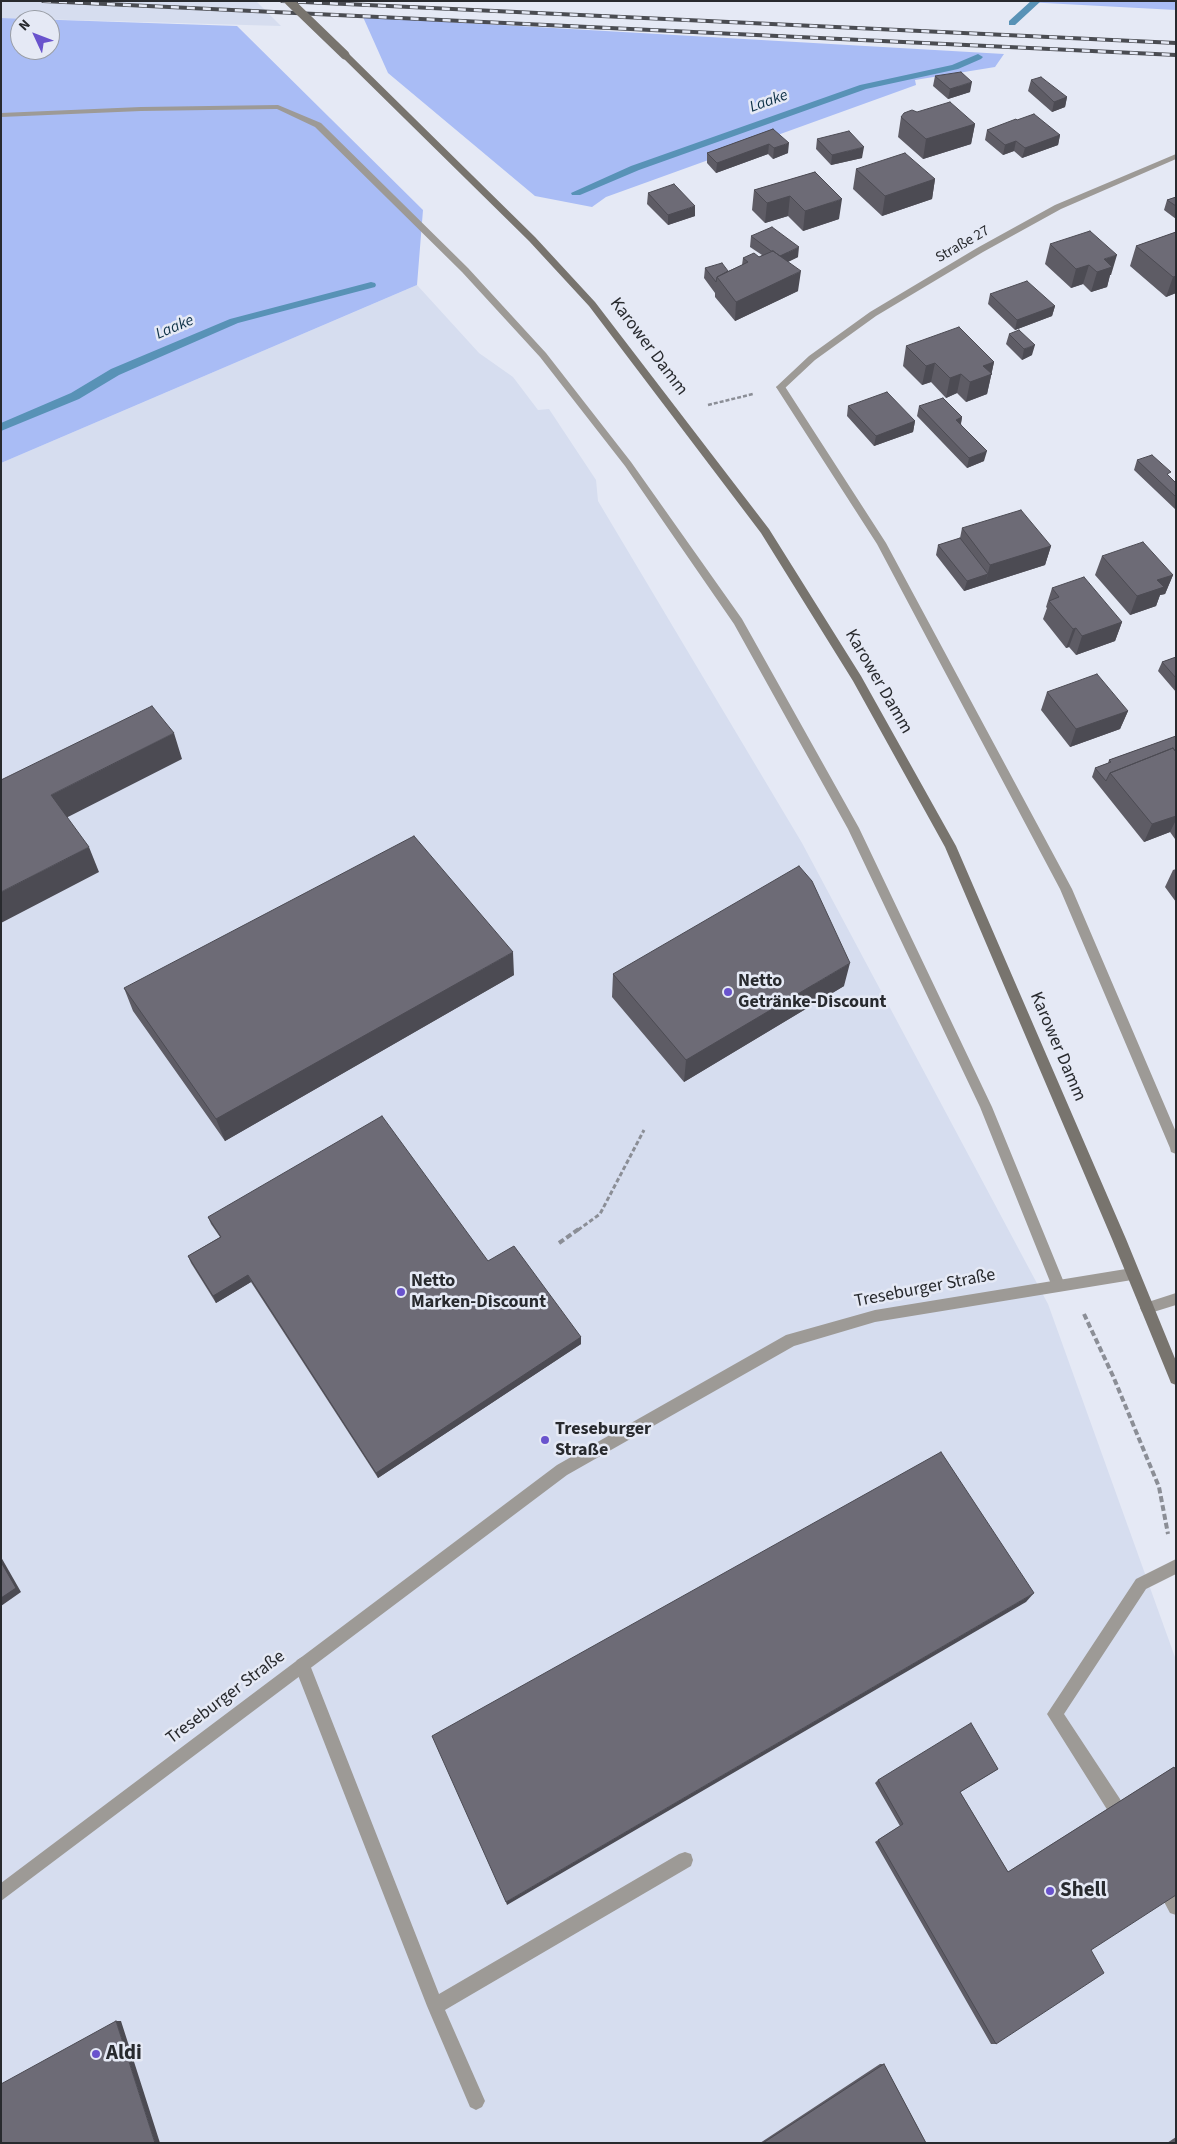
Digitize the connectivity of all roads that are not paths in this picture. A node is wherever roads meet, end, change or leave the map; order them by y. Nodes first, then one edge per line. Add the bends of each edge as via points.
1 (289, 1) edge
2 (1, 115) edge
3 (1176, 156) edge
4 (1176, 1148) edge
5 (1132, 1274) junction
6 (1058, 1285) junction
7 (1176, 1299) edge
8 (1147, 1308) junction
9 (1176, 1378) edge
10 (1175, 1566) edge
11 (302, 1665) junction
12 (1114, 1805) edge
13 (684, 1860) dead end
14 (1, 1893) edge
15 (435, 2006) junction
16 (476, 2101) dead end

1 - 5 main road, Karower Damm, bridge via 532,239 592,304 765,531 857,679 950,846
2 - 6 street via 278,107 318,125 465,270 555,370 628,464 738,622 854,828 986,1107
3 - 4 street, Straße 27 via 1058,207 980,250 873,314 812,358 781,387 881,543 1066,889
5 - 6 street, Treseburger Straße
5 - 8 main road, Karower Damm
6 - 11 street, Treseburger Straße via 874,1316 791,1340 562,1470
7 - 8 street
8 - 9 main road, Karower Damm
10 - 12 street via 1141,1584 1055,1714
11 - 14 street, Treseburger Straße
11 - 15 street
13 - 15 street
15 - 16 street

